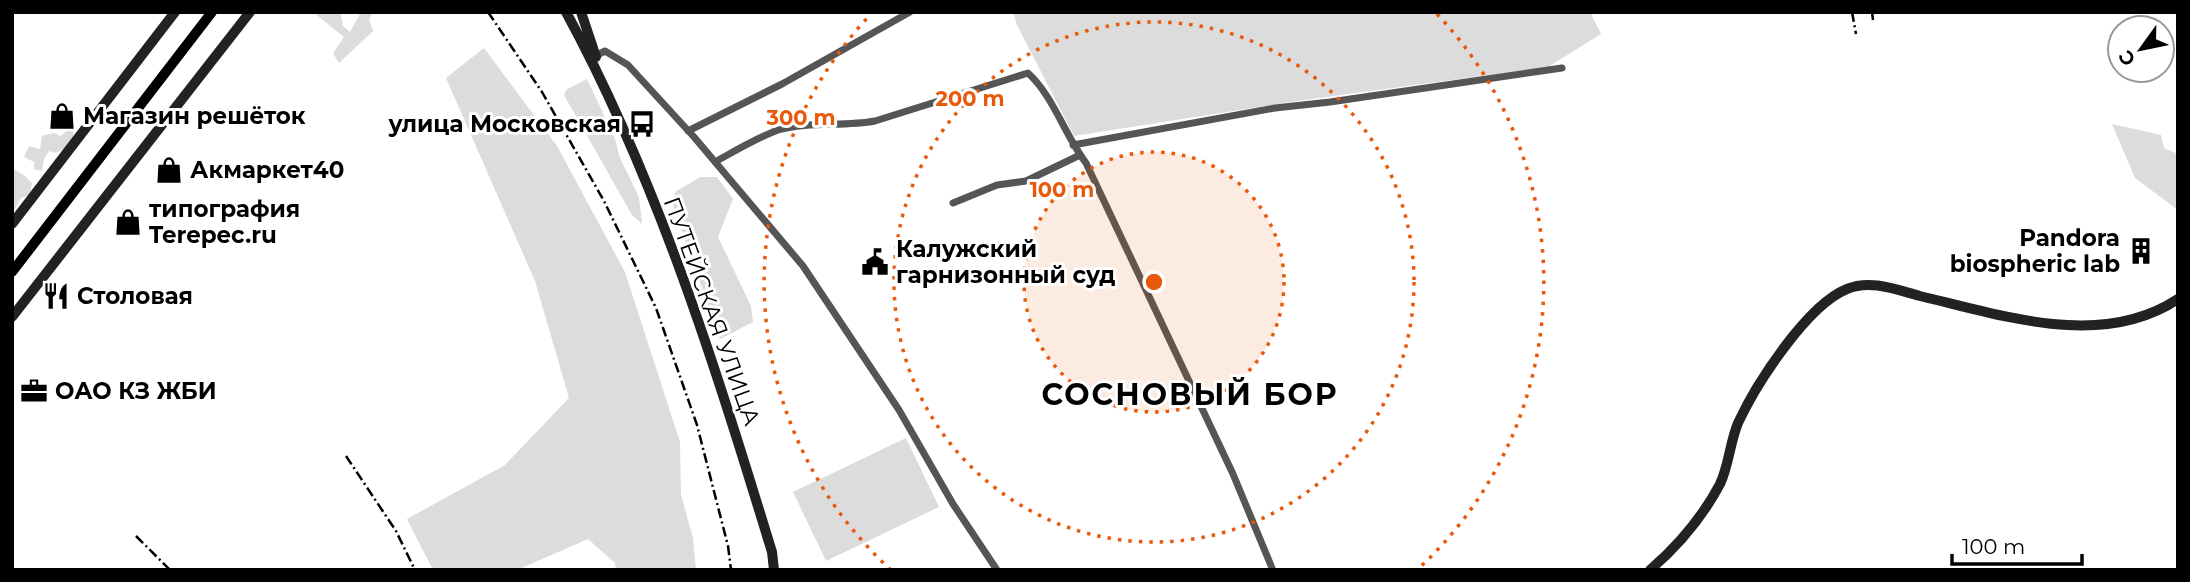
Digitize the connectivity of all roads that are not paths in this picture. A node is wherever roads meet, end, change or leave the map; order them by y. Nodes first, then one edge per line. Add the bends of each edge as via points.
1 (175, 12) edge
2 (212, 12) edge
3 (250, 12) edge
4 (566, 12) edge
5 (581, 12) edge
6 (910, 12) edge
7 (595, 55) junction
8 (1562, 68) dead end
9 (598, 71) junction
10 (688, 131) junction
11 (1073, 145) junction
12 (1080, 155) junction
13 (715, 162) junction
14 (953, 203) dead end
15 (12, 224) edge
16 (12, 272) edge
17 (2178, 299) edge
18 (12, 317) edge
19 (1272, 568) edge
20 (774, 570) edge
21 (997, 570) edge
22 (1650, 570) edge

1 - 15 street
2 - 16 main road
3 - 18 street
4 - 9 street, ПУТЕЙСКАЯ УЛИЦА
5 - 7 street, ПУТЕЙСКАЯ УЛИЦА
6 - 10 street
7 - 9 street, ПУТЕЙСКАЯ УЛИЦА
7 - 10 street via 605,51 628,65
8 - 11 street via 1275,108
9 - 20 street, ПУТЕЙСКАЯ УЛИЦА via 626,130 682,280 737,437
10 - 13 street
11 - 12 street
11 - 13 street via 1041,86 1028,74 875,121 779,130
12 - 14 street via 1026,180 997,185
12 - 19 street via 1227,462
13 - 21 street via 803,266
17 - 22 street via 2162,310 2122,322 2074,326 2025,320 1874,285 1847,288 1816,310 1774,363 1738,424 1721,482 1690,532

